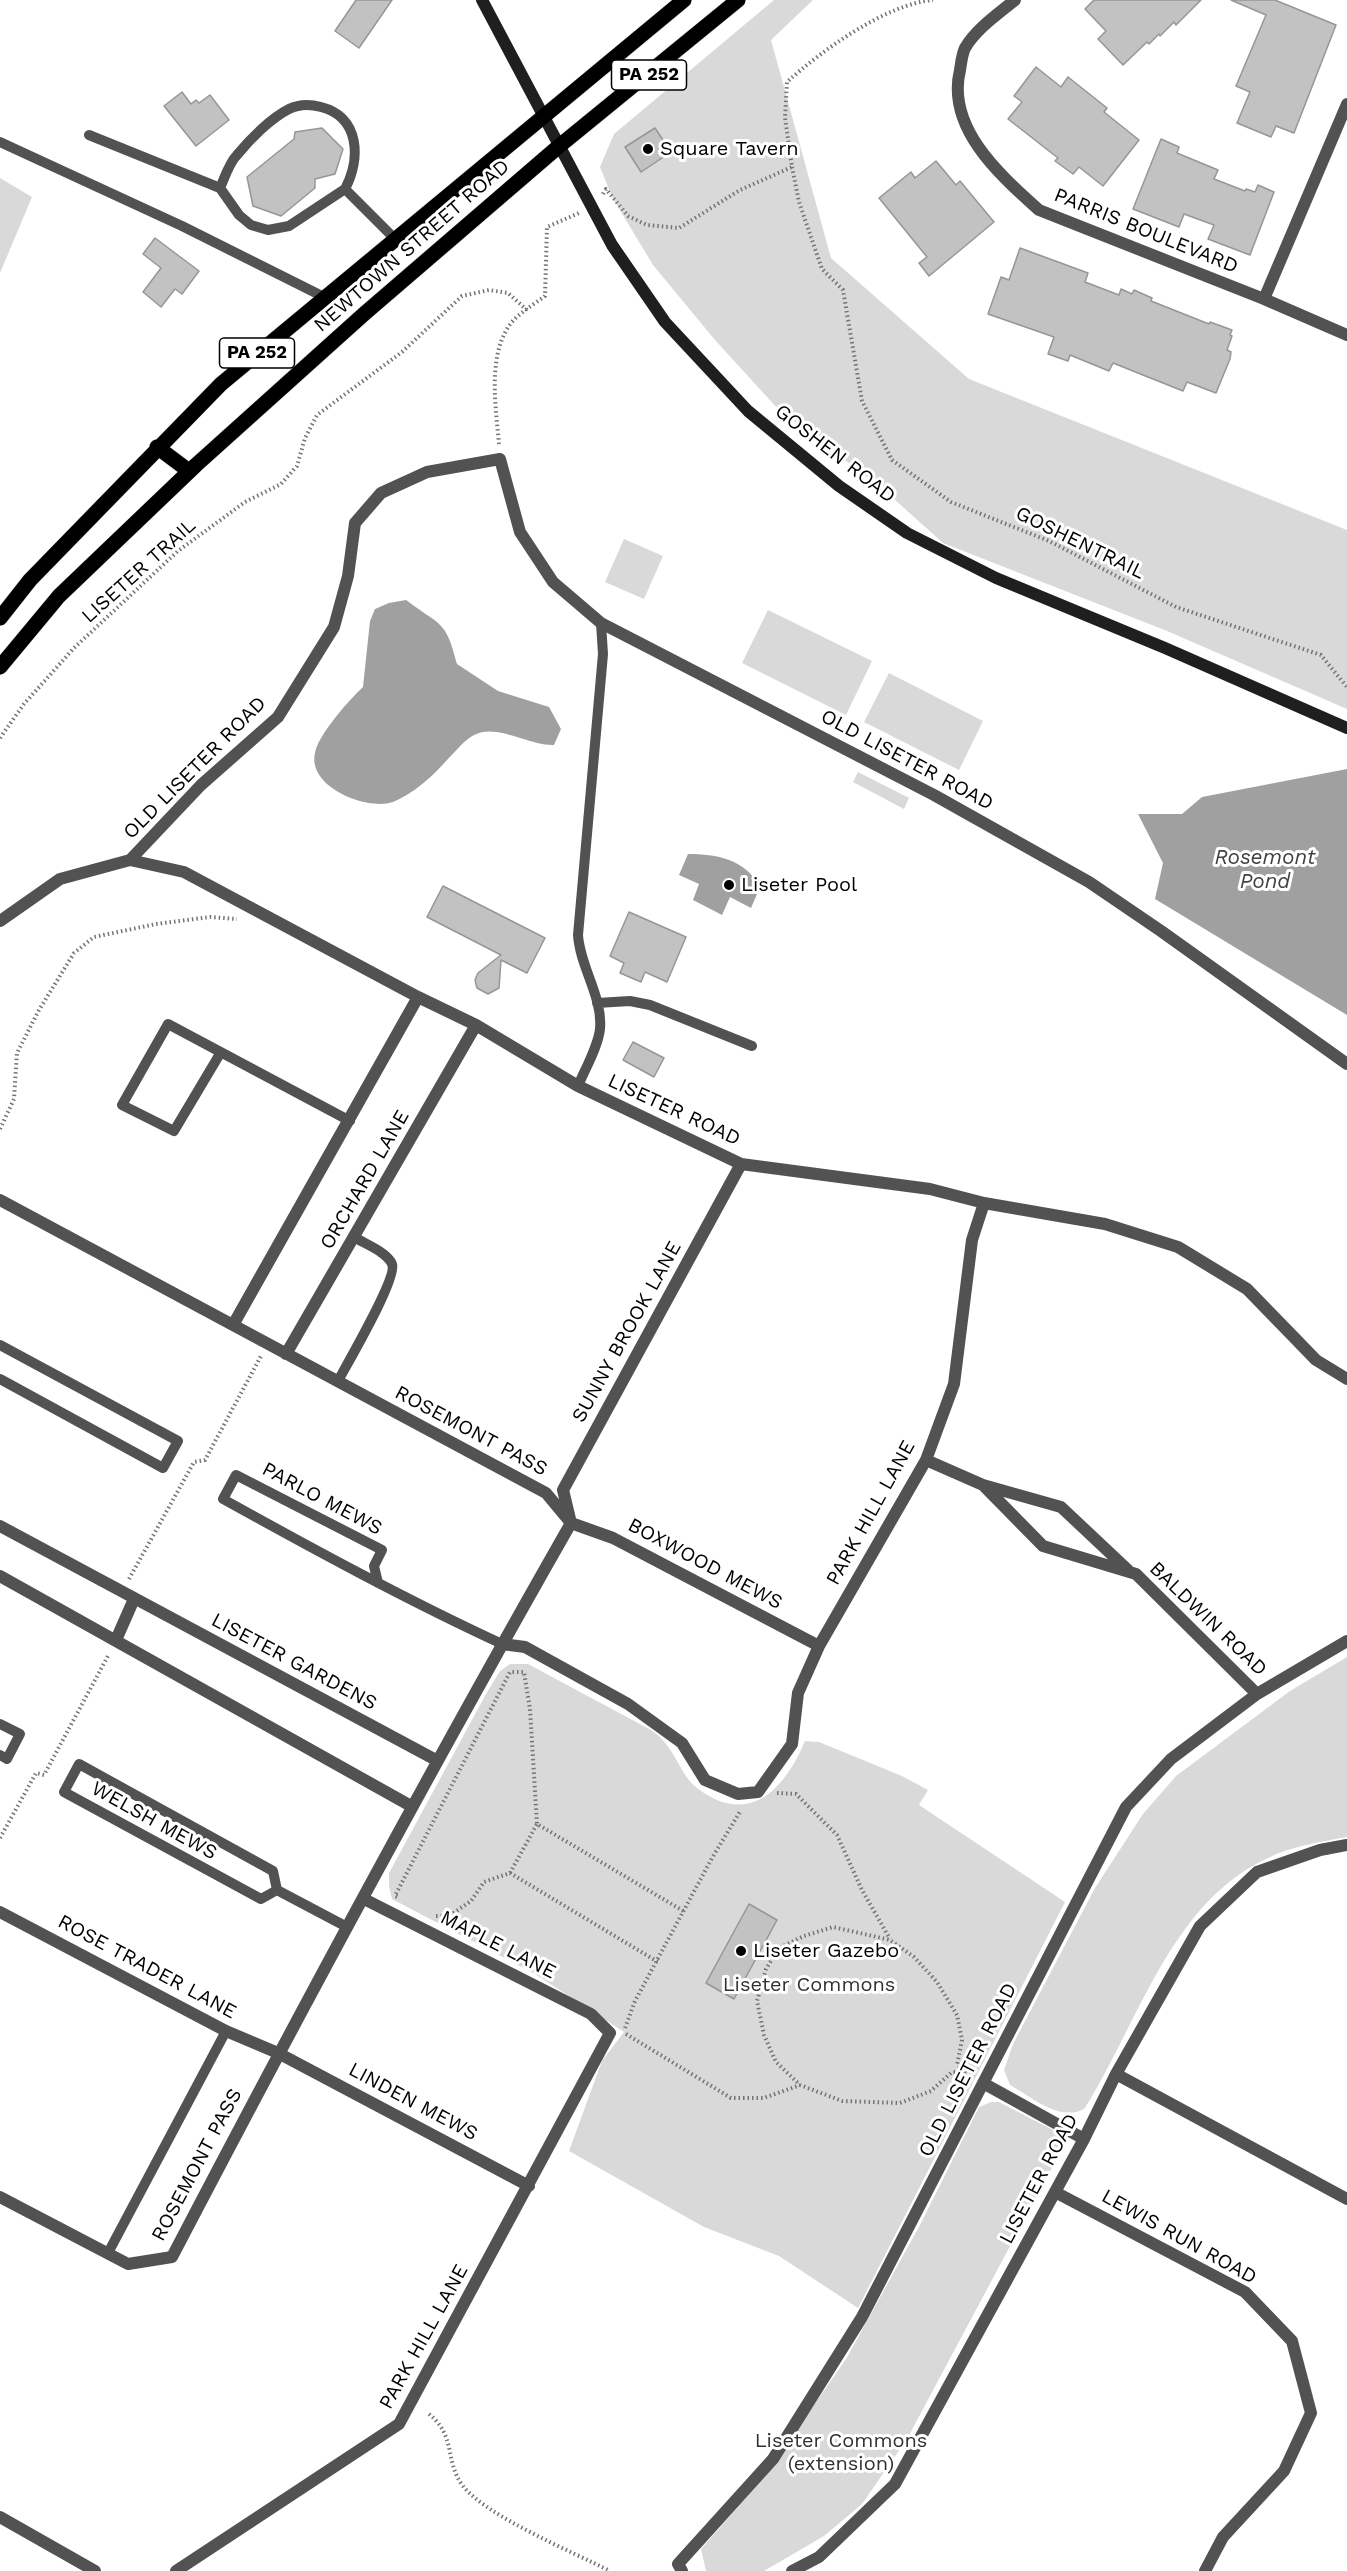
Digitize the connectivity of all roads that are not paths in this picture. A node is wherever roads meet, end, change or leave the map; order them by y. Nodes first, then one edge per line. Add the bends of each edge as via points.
1 (482, 0) edge
2 (684, 0) edge
3 (738, 0) edge
4 (1014, 0) edge
5 (1347, 104) edge
6 (543, 118) junction
7 (89, 135) dead end
8 (0, 142) edge
9 (558, 147) junction
10 (220, 188) junction
11 (345, 189) junction
12 (394, 239) junction
13 (324, 297) junction
14 (1264, 299) junction
15 (1347, 335) edge
16 (158, 447) junction
17 (189, 471) junction
18 (0, 618) edge
19 (601, 624) junction
20 (0, 667) edge
21 (1347, 728) edge
22 (130, 860) junction
23 (0, 921) edge
24 (418, 997) junction
25 (597, 1003) junction
26 (476, 1025) junction
27 (752, 1046) dead end
28 (221, 1052) junction
29 (1347, 1064) edge
30 (578, 1086) junction
31 (350, 1121) junction
32 (741, 1164) junction
33 (0, 1200) edge
34 (984, 1203) junction
35 (354, 1237) junction
36 (233, 1325) junction
37 (0, 1345) edge
38 (286, 1354) junction
39 (0, 1379) edge
40 (1347, 1379) edge
41 (338, 1381) junction
42 (926, 1460) junction
43 (983, 1485) junction
44 (571, 1523) junction
45 (0, 1526) edge
46 (1133, 1573) junction
47 (0, 1576) edge
48 (378, 1583) junction
49 (134, 1599) junction
50 (117, 1640) junction
51 (1347, 1641) edge
52 (502, 1644) junction
53 (819, 1646) junction
54 (1257, 1694) junction
55 (0, 1724) edge
56 (0, 1755) edge
57 (436, 1760) junction
58 (411, 1806) junction
59 (1347, 1845) edge
60 (277, 1890) junction
61 (364, 1899) junction
62 (0, 1912) edge
63 (347, 1927) junction
64 (226, 2031) junction
65 (610, 2033) joint
66 (278, 2053) junction
67 (1116, 2074) junction
68 (983, 2084) junction
69 (1084, 2139) junction
70 (529, 2186) junction
71 (1055, 2192) junction
72 (0, 2197) edge
73 (1347, 2199) edge
74 (108, 2253) junction
75 (0, 2517) edge
76 (95, 2571) edge
77 (176, 2571) edge
78 (682, 2571) edge
79 (792, 2571) edge
80 (1205, 2571) edge

1 - 6 main road, GOSHEN ROAD
2 - 6 main road, NEWTOWN STREET ROAD / PA 252
3 - 9 main road, NEWTOWN STREET ROAD / PA 252
4 - 14 street, PARRIS BOULEVARD via 965,49 957,80 962,123 1009,184 1039,210
5 - 14 street
6 - 9 main road, GOSHEN ROAD
6 - 12 main road, NEWTOWN STREET ROAD / PA 252
7 - 10 lane
8 - 13 lane
9 - 17 main road, NEWTOWN STREET ROAD / PA 252
9 - 21 main road, GOSHEN ROAD via 612,245 665,322 748,411 839,486 907,532 996,578
10 - 11 lane via 239,215 251,225 268,230 289,226
10 - 11 lane via 236,156 264,128 290,108 309,104 329,109 344,120 353,134 356,160
11 - 12 lane
12 - 13 main road, NEWTOWN STREET ROAD / PA 252
13 - 16 main road, NEWTOWN STREET ROAD / PA 252 via 221,384
14 - 15 street, PARRIS BOULEVARD
16 - 17 main road
16 - 18 main road, NEWTOWN STREET ROAD / PA 252 via 30,580
17 - 20 main road, NEWTOWN STREET ROAD / PA 252 via 59,596
19 - 22 street, OLD LISETER ROAD via 553,582 520,532 500,459 427,472 381,493 355,523 348,576 334,627 278,717 201,785
19 - 25 lane via 603,654 578,935 579,951
19 - 29 street, OLD LISETER ROAD via 934,795 1089,882
22 - 23 street, LISETER ROAD via 60,879
22 - 24 street, LISETER ROAD via 184,872
24 - 26 street, LISETER ROAD
24 - 31 street
25 - 27 lane via 630,1001 650,1005
25 - 30 lane via 600,1032
26 - 30 street, LISETER ROAD
26 - 35 street, ORCHARD LANE
28 - 28 lane via 168,1024 122,1106 174,1131
28 - 31 lane
30 - 32 street, LISETER ROAD
31 - 36 street
32 - 34 street, LISETER ROAD via 930,1189
32 - 44 street, SUNNY BROOK LANE via 563,1490
33 - 36 street, ROSEMONT PASS
34 - 40 street, LISETER ROAD via 1105,1224 1178,1248 1247,1289 1316,1360
34 - 42 street, PARK HILL LANE via 972,1240 954,1384
35 - 38 street, ORCHARD LANE
35 - 41 lane via 388,1258 393,1272
36 - 38 street, ROSEMONT PASS
37 - 39 lane via 178,1441 164,1467
38 - 41 street, ROSEMONT PASS
41 - 44 street, ROSEMONT PASS via 546,1493
42 - 43 street, BALDWIN ROAD
42 - 53 street, PARK HILL LANE
43 - 46 street, BALDWIN ROAD via 1061,1507
43 - 46 street, BALDWIN ROAD via 1043,1546
44 - 52 street
44 - 53 street, BOXWOOD MEWS via 613,1538
45 - 49 street, LISETER GARDENS
46 - 54 street, BALDWIN ROAD
47 - 50 street
48 - 48 lane, PARLO MEWS via 223,1499 236,1475 381,1551 374,1566
48 - 52 lane, PARLO MEWS
49 - 50 street
49 - 57 street, LISETER GARDENS
50 - 58 street
51 - 54 street, OLD LISETER ROAD
52 - 53 street, PARK HILL LANE via 525,1647 628,1704 681,1743 705,1780 738,1794 758,1792 792,1744 798,1693
52 - 57 street
54 - 68 street, OLD LISETER ROAD via 1171,1758 1126,1807
55 - 56 lane via 20,1734 7,1759
57 - 58 street
58 - 61 street
59 - 67 street, LISETER ROAD via 1257,1872 1200,1926
60 - 60 lane, WELSH MEWS via 273,1871 79,1764 64,1792 261,1899
60 - 63 lane
61 - 63 street
61 - 65 street, MAPLE LANE via 591,2014
62 - 64 street, ROSE TRADER LANE
63 - 66 street
64 - 66 street, ROSE TRADER LANE
64 - 74 lane
65 - 70 street, PARK HILL LANE
66 - 70 street, LINDEN MEWS
66 - 74 street, ROSEMONT PASS via 172,2257 128,2264
67 - 69 street, LISETER ROAD
67 - 73 street
68 - 69 street
68 - 78 street, OLD LISETER ROAD via 862,2317 773,2459 678,2564
69 - 71 street, LISETER ROAD
70 - 77 street, PARK HILL LANE via 399,2424
71 - 79 street, LISETER ROAD via 895,2484 819,2557
71 - 80 street, LEWIS RUN ROAD via 1245,2292 1292,2340 1311,2412 1284,2471 1223,2537
72 - 74 street, ROSEMONT PASS
75 - 76 street

